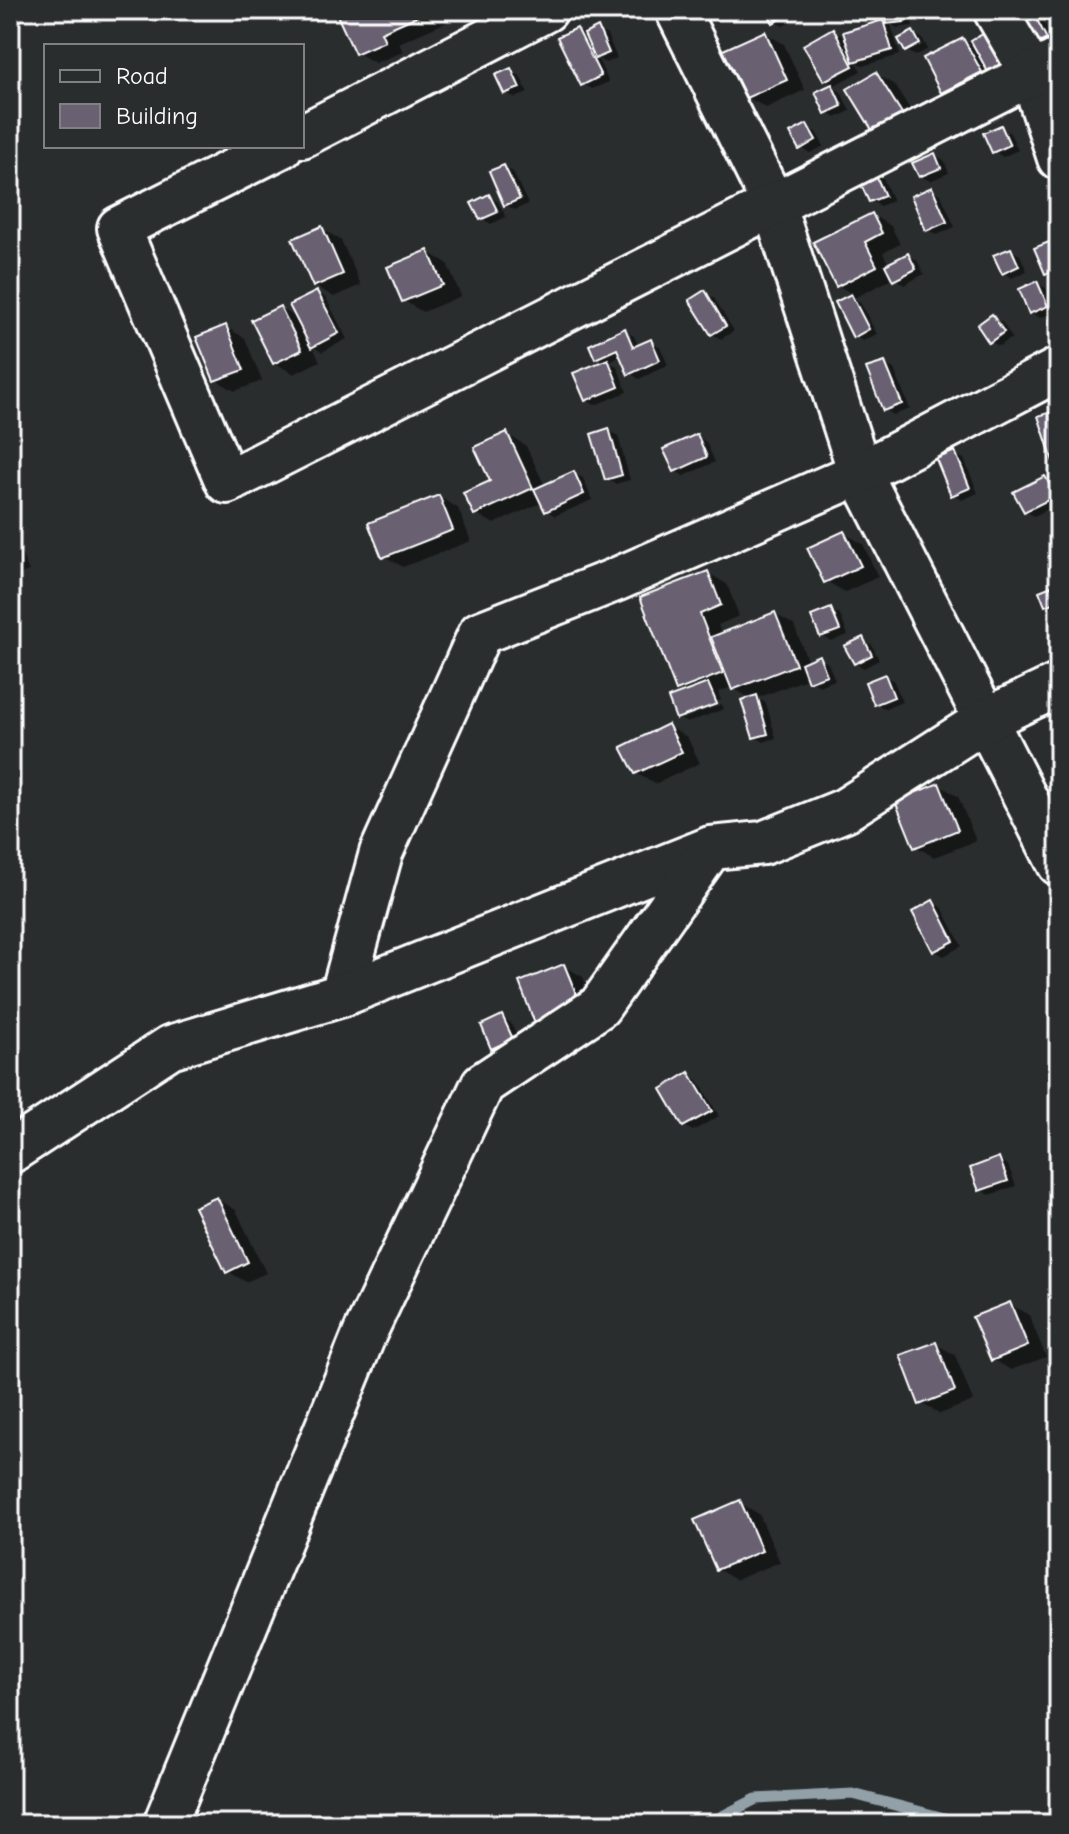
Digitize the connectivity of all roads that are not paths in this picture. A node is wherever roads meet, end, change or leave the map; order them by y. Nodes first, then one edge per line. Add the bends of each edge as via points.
1 (546, 10) edge
2 (677, 10) edge
3 (995, 10) edge
4 (1045, 66) edge
5 (304, 135) edge
6 (278, 148) edge
7 (1059, 158) edge
8 (773, 203) junction
9 (1059, 369) edge
10 (860, 473) junction
11 (1059, 685) edge
12 (987, 719) junction
13 (711, 848) junction
14 (1059, 864) edge
15 (342, 995) junction
16 (10, 1152) edge
17 (165, 1824) edge

1 - 5 street
2 - 8 street
3 - 4 street
4 - 7 street
4 - 8 street
6 - 8 street via 119,228 227,482
8 - 10 street
9 - 10 street
10 - 12 street
10 - 15 street via 480,633 381,853
11 - 12 street
12 - 13 street via 845,810 763,843
12 - 14 street
13 - 15 street
13 - 17 street via 599,1007 483,1084 365,1333
15 - 16 street via 170,1047

